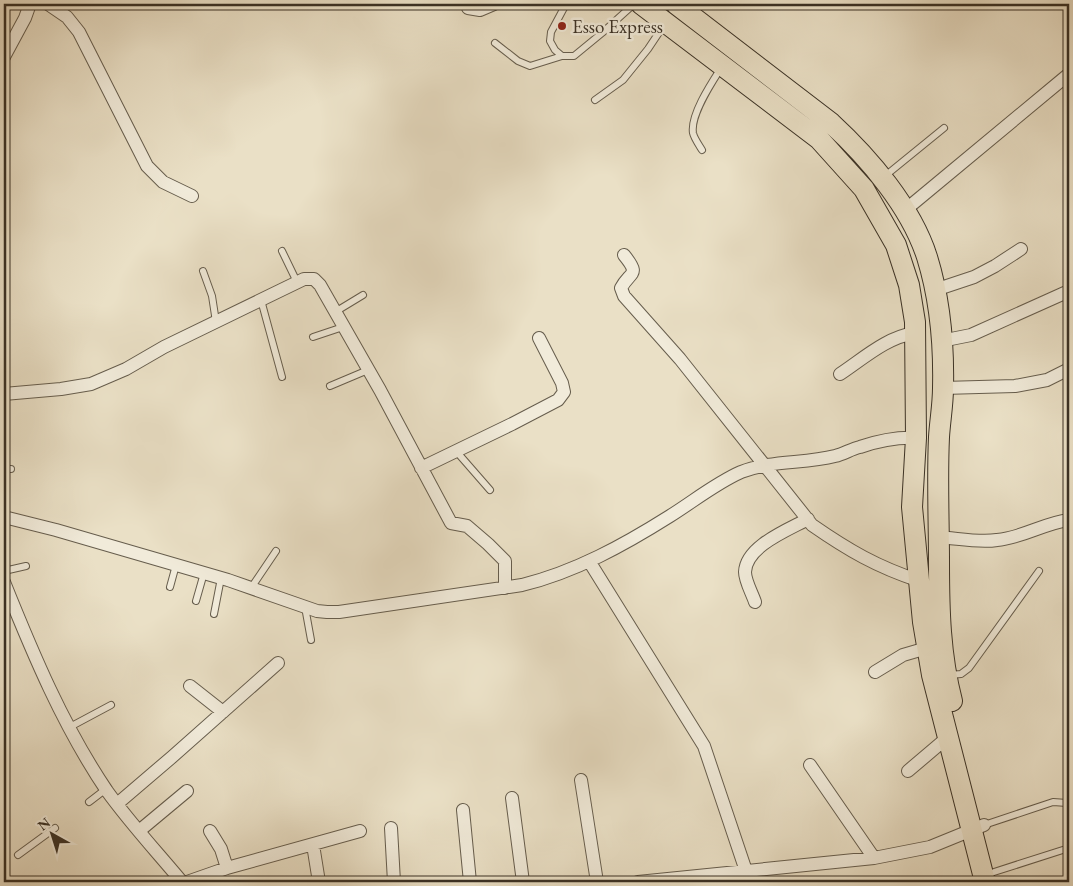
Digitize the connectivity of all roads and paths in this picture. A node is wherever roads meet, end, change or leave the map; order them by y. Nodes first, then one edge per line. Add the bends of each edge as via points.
1 (30, 4) edge
2 (48, 4) edge
3 (494, 4) edge
4 (566, 4) edge
5 (634, 4) edge
6 (641, 4) edge
7 (468, 8) dead end
8 (685, 9) edge
9 (666, 22) junction
10 (496, 43) dead end
11 (562, 56) junction
12 (4, 57) edge
13 (722, 66) junction
14 (1069, 74) edge
15 (595, 100) dead end
16 (944, 128) dead end
17 (702, 150) dead end
18 (882, 178) junction
19 (192, 196) dead end
20 (904, 211) junction
21 (1021, 249) dead end
22 (282, 251) dead end
23 (624, 255) dead end
24 (203, 271) dead end
25 (298, 282) junction
26 (935, 290) junction
27 (1069, 292) edge
28 (363, 295) dead end
29 (261, 300) junction
30 (335, 312) junction
31 (216, 322) junction
32 (343, 327) junction
33 (915, 333) junction
34 (313, 337) dead end
35 (539, 338) dead end
36 (941, 341) junction
37 (368, 370) junction
38 (1069, 370) edge
39 (840, 374) dead end
40 (282, 377) dead end
41 (330, 386) dead end
42 (943, 388) junction
43 (4, 394) edge
44 (916, 438) junction
45 (456, 451) junction
46 (764, 466) junction
47 (421, 468) junction
48 (490, 490) dead end
49 (4, 517) edge
50 (808, 519) junction
51 (1069, 520) edge
52 (938, 537) junction
53 (276, 551) dead end
54 (589, 561) junction
55 (26, 566) dead end
56 (176, 566) junction
57 (4, 571) edge
58 (1039, 572) dead end
59 (204, 574) junction
60 (221, 578) junction
61 (920, 581) junction
62 (4, 582) edge
63 (170, 587) dead end
64 (252, 588) junction
65 (505, 588) junction
66 (196, 601) dead end
67 (755, 602) dead end
68 (305, 607) junction
69 (214, 614) dead end
70 (311, 640) dead end
71 (928, 648) junction
72 (278, 663) dead end
73 (875, 672) dead end
74 (946, 676) junction
75 (190, 686) dead end
76 (112, 705) dead end
77 (223, 712) junction
78 (68, 728) junction
79 (948, 737) junction
80 (810, 765) dead end
81 (908, 771) dead end
82 (581, 780) dead end
83 (106, 789) junction
84 (187, 791) dead end
85 (512, 798) dead end
86 (89, 802) dead end
87 (117, 804) junction
88 (1069, 806) edge
89 (463, 810) dead end
90 (56, 828) dead end
91 (391, 828) dead end
92 (978, 828) junction
93 (140, 831) junction
94 (210, 831) dead end
95 (360, 831) dead end
96 (1069, 848) edge
97 (314, 851) dead end
98 (18, 855) dead end
99 (874, 858) junction
100 (227, 868) junction
101 (751, 875) edge
102 (992, 879) edge
103 (672, 881) edge
104 (182, 882) edge
105 (188, 882) edge
106 (319, 882) edge
107 (394, 882) edge
108 (470, 882) edge
109 (523, 882) edge
110 (597, 882) edge
111 (638, 882) edge

1 - 12 street
2 - 19 street via 67,17 79,32 147,166 163,182
3 - 7 street via 480,10
4 - 11 lane via 551,32 550,41
5 - 11 lane via 574,56
6 - 9 main road
8 - 18 main road via 831,123 855,145
9 - 13 main road
9 - 15 lane via 623,80
10 - 11 lane via 518,61 530,66
13 - 17 lane via 705,93 694,121 693,133
13 - 33 main road via 819,139 864,189 896,245 909,285
14 - 20 street
16 - 18 lane
18 - 20 main road
20 - 26 main road via 918,234
21 - 26 street via 974,277
22 - 25 lane
23 - 46 street via 634,270 621,288 624,296 680,359
24 - 31 lane via 212,296
25 - 29 street
25 - 30 street via 314,279
26 - 36 main road
27 - 36 street via 971,335
28 - 30 lane
29 - 31 street
29 - 40 lane
30 - 32 street
31 - 43 street via 91,384 61,390
32 - 34 lane
32 - 37 street
33 - 39 street via 886,343
33 - 44 main road
35 - 45 street via 564,392 558,400
36 - 42 main road
37 - 41 lane
37 - 47 street
38 - 42 street via 1047,380 1015,386
42 - 52 main road via 937,476
44 - 46 street via 859,447 836,456
44 - 61 main road via 912,507
45 - 47 street
45 - 48 lane
46 - 50 street
46 - 54 street via 742,472 715,486 632,539
47 - 65 street via 451,523 467,526 505,562
49 - 56 street
50 - 61 street via 835,541 873,563
50 - 67 street via 763,544 753,554 745,574
51 - 52 street via 996,541
52 - 74 main road via 940,633
53 - 64 lane
54 - 65 street via 550,578
54 - 101 street via 704,746
55 - 57 lane
56 - 59 street
56 - 63 lane
58 - 74 lane via 969,668 961,674
59 - 60 street
59 - 66 lane
60 - 64 street
60 - 69 lane
61 - 71 main road
62 - 78 street
64 - 68 street
65 - 68 street via 339,612
68 - 70 lane
71 - 73 street via 903,655
71 - 79 main road
72 - 77 street
74 - 92 main road
75 - 77 street
76 - 78 lane
77 - 87 street
78 - 83 street
79 - 81 street
79 - 92 main road
80 - 99 street
82 - 110 street
83 - 86 lane
83 - 87 street
84 - 93 street
85 - 109 street
87 - 93 street
88 - 92 lane via 1066,802 1054,802
89 - 108 street
90 - 98 lane
91 - 107 street
92 - 99 street via 930,847
92 - 102 main road
93 - 104 street
94 - 100 street
95 - 100 street
96 - 102 lane
97 - 106 street
99 - 101 street
100 - 105 street
101 - 103 street
103 - 111 street

